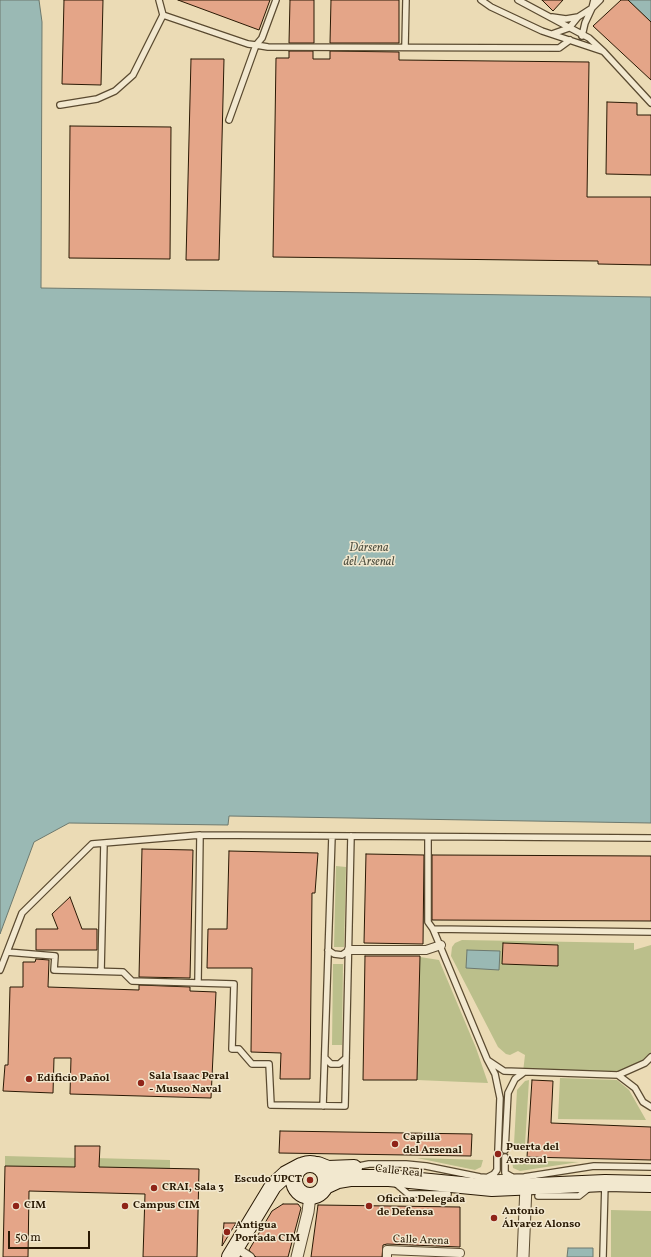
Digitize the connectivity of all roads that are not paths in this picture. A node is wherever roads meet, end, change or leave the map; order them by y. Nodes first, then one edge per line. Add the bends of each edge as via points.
1 (159, 0) edge
2 (276, 0) edge
3 (406, 0) edge
4 (481, 0) edge
5 (518, 0) edge
6 (594, 0) edge
7 (600, 0) edge
8 (592, 8) junction
9 (163, 14) junction
10 (547, 16) junction
11 (578, 17) junction
12 (585, 23) junction
13 (569, 28) junction
14 (552, 34) junction
15 (582, 34) junction
16 (589, 38) junction
17 (570, 40) junction
18 (256, 45) junction
19 (583, 45) junction
20 (405, 47) junction
21 (604, 52) junction
22 (651, 103) edge
23 (60, 105) dead end
24 (229, 120) dead end
25 (200, 835) junction
26 (332, 836) junction
27 (351, 836) junction
28 (428, 837) junction
29 (651, 838) edge
30 (104, 843) junction
31 (434, 929) junction
32 (651, 932) edge
33 (441, 945) junction
34 (328, 950) junction
35 (348, 950) junction
36 (7, 952) junction
37 (0, 970) edge
38 (101, 971) junction
39 (198, 982) junction
40 (651, 1057) edge
41 (325, 1058) junction
42 (346, 1058) junction
43 (488, 1059) junction
44 (523, 1073) junction
45 (618, 1075) junction
46 (323, 1106) junction
47 (651, 1107) edge
48 (498, 1150) dead end
49 (505, 1150) dead end
50 (498, 1157) dead end
51 (505, 1157) dead end
52 (318, 1165) junction
53 (301, 1166) junction
54 (651, 1167) edge
55 (651, 1175) edge
56 (389, 1178) junction
57 (482, 1182) junction
58 (600, 1183) junction
59 (651, 1184) edge
60 (325, 1186) junction
61 (527, 1186) junction
62 (304, 1194) junction
63 (448, 1194) dead end
64 (259, 1206) junction
65 (233, 1252) edge
66 (460, 1253) dead end
67 (250, 1257) edge
68 (297, 1257) edge
69 (387, 1257) edge
70 (523, 1257) edge
71 (602, 1257) edge

1 - 9 lane
2 - 18 lane via 262,38
3 - 20 lane
4 - 14 lane
5 - 10 lane
6 - 8 lane
7 - 8 lane
8 - 11 lane
8 - 12 lane
9 - 18 lane
9 - 23 lane via 133,75 116,91 97,99
10 - 11 lane via 566,19
10 - 13 lane
11 - 13 lane
12 - 15 lane
12 - 16 lane
13 - 14 lane
13 - 15 lane
14 - 17 lane
15 - 16 lane
15 - 19 lane
16 - 21 lane
17 - 19 lane
17 - 20 lane via 559,48
18 - 20 lane via 268,48
18 - 24 lane
19 - 21 lane
21 - 22 lane
25 - 26 lane
25 - 30 lane
25 - 39 lane
26 - 27 lane
26 - 34 lane
27 - 28 lane
27 - 35 lane
28 - 29 lane
28 - 31 lane via 428,922
30 - 36 lane via 92,844 22,913
30 - 38 lane
31 - 32 lane
31 - 33 lane
33 - 35 street via 426,950
33 - 43 lane
34 - 35 lane via 342,955
34 - 41 lane
35 - 42 lane
36 - 37 lane
36 - 38 lane via 55,956 54,970
38 - 39 lane via 123,972 132,981
39 - 46 lane via 234,984 232,1049 239,1049 252,1064 269,1064 271,1105
40 - 45 lane via 645,1063
41 - 42 lane via 331,1064 339,1064
41 - 46 lane
42 - 46 lane via 345,1106
43 - 44 lane via 504,1071
43 - 48 lane via 496,1074 499,1092
44 - 45 lane
44 - 49 lane via 515,1079 508,1093
45 - 47 lane via 636,1088 643,1102
50 - 57 lane via 496,1172
51 - 61 lane via 505,1173
52 - 53 main road
52 - 57 main road, Calle Real via 328,1169 409,1171
52 - 60 main road via 325,1173
53 - 62 main road via 297,1170 294,1184
53 - 64 main road via 279,1179
54 - 61 lane via 594,1166
55 - 61 main road, Calle Real via 583,1175
56 - 57 main road, Calle Real
56 - 60 main road, Calle Real via 344,1178
56 - 63 lane via 408,1194
57 - 61 main road, Calle Real via 504,1188
58 - 59 main road, Calle Real
58 - 61 main road, Calle Real
58 - 71 lane
60 - 62 main road via 320,1192
61 - 70 street
62 - 64 main road via 291,1188 280,1189
62 - 68 street via 308,1212
64 - 65 main road
65 - 67 street
66 - 69 street, Calle Arena via 387,1250

